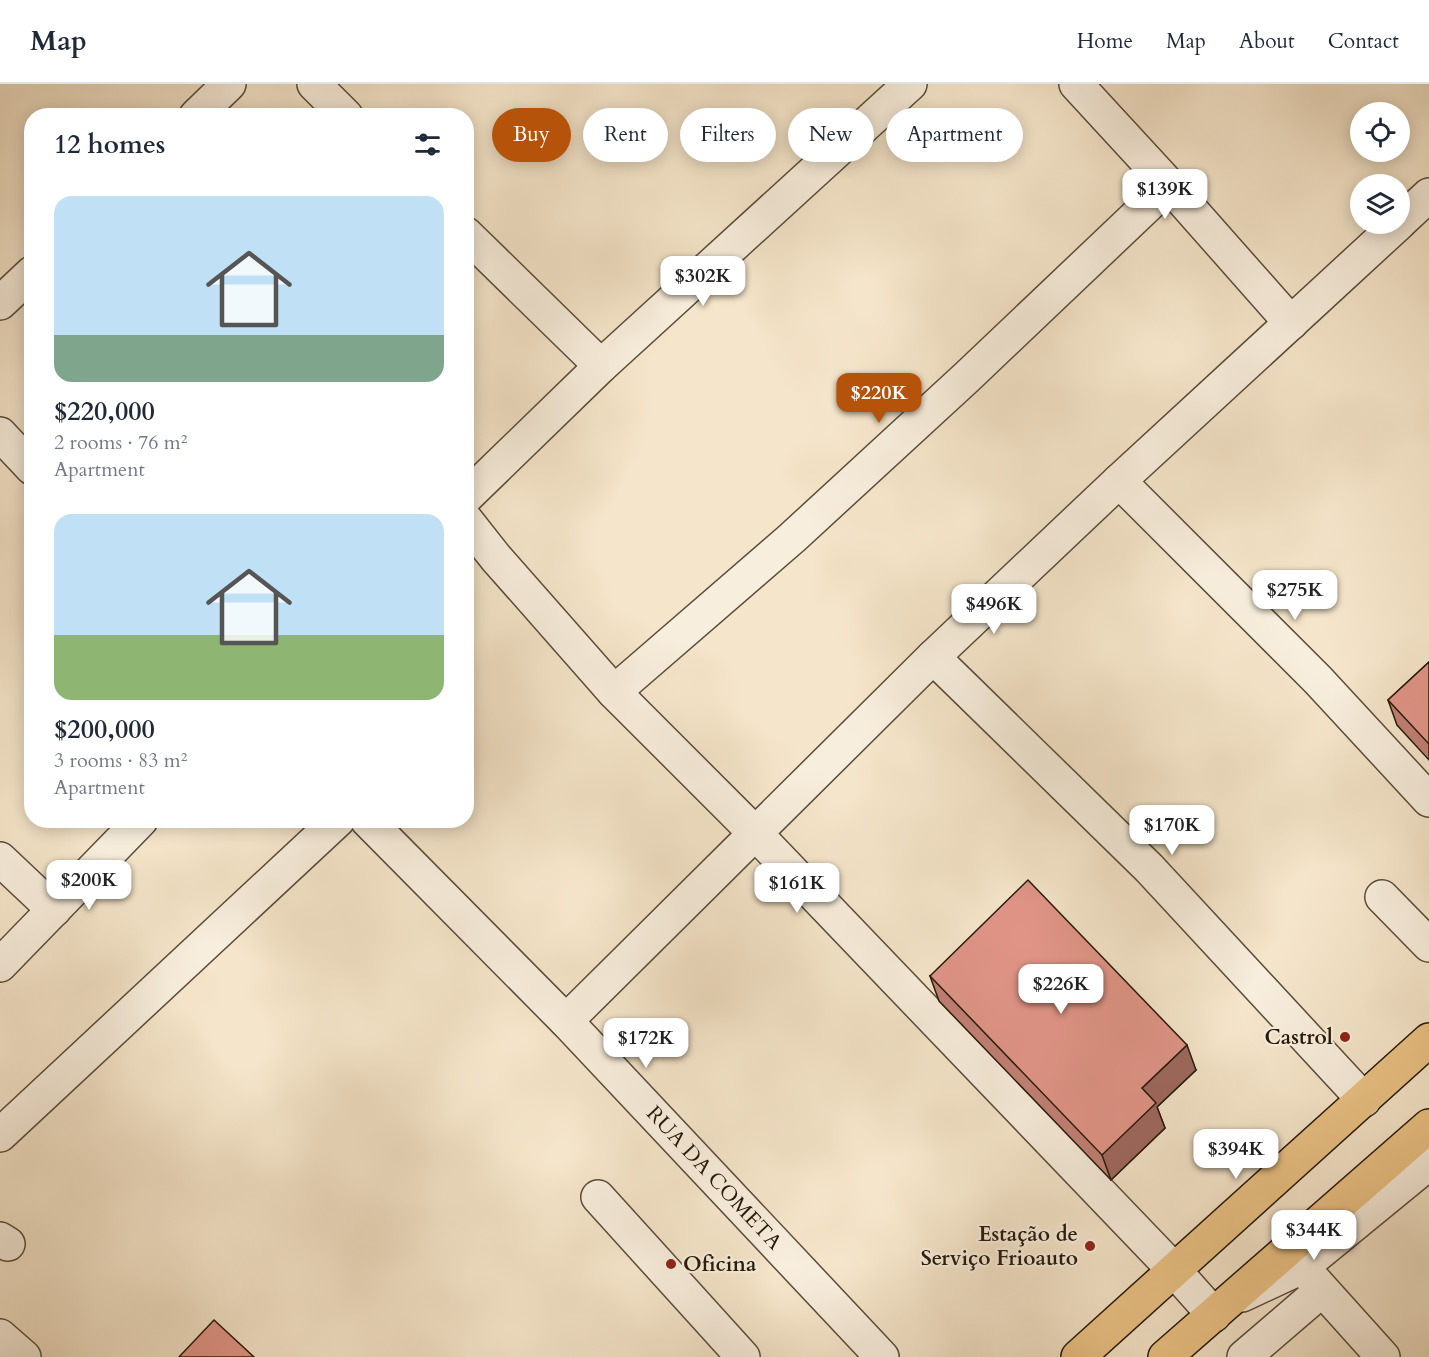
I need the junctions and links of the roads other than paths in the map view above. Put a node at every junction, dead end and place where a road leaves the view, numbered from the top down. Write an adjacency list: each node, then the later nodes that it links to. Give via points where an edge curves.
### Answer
1 (229, 84): 5 (street)
2 (314, 84): 6 (street)
3 (910, 84): 15 (street)
4 (1076, 84): 7 (street)
5 (204, 108)
6 (338, 108)
7 (1169, 185): 14 (street); 22 (street, via 792,538)
8 (1429, 195): 9 (street)
9 (1410, 213)
10 (1387, 234): 14 (street)
11 (474, 242): 15 (street)
12 (24, 280): 13 (street)
13 (0, 303)
14 (1291, 323): 18 (street)
15 (601, 366): 19 (street)
16 (0, 434): 17 (street)
17 (24, 460)
18 (1119, 481): 21 (street); 23 (street, via 1318,680)
19 (474, 489)
20 (474, 530): 22 (street)
21 (933, 657): 27 (street); 35 (street, via 1149,868)
22 (614, 692): 27 (street)
23 (1429, 800)
24 (133, 828): 30 (street)
25 (329, 828): 37 (street)
26 (376, 828): 33 (street, RUA DA COMETA)
27 (756, 834): 33 (street); 40 (street)
28 (0, 859): 30 (street)
29 (1382, 897): 31 (street)
30 (54, 910): 32 (street)
31 (1429, 945)
32 (0, 965)
33 (566, 1021): 46 (street, RUA DA COMETA)
34 (1429, 1040): 35 (main road)
35 (1364, 1100): 40 (main road)
36 (1429, 1126): 42 (main road)
37 (0, 1135)
38 (1429, 1163): 41 (street)
39 (598, 1197): 45 (street)
40 (1174, 1270): 42 (street); 47 (main road)
41 (1312, 1279): 42 (street); 49 (street); 50 (street)
42 (1224, 1307): 48 (main road)
43 (0, 1336): 44 (street)
44 (24, 1357)
45 (743, 1357)
46 (882, 1357)
47 (1078, 1357)
48 (1165, 1357)
49 (1244, 1357)
50 (1383, 1357)

